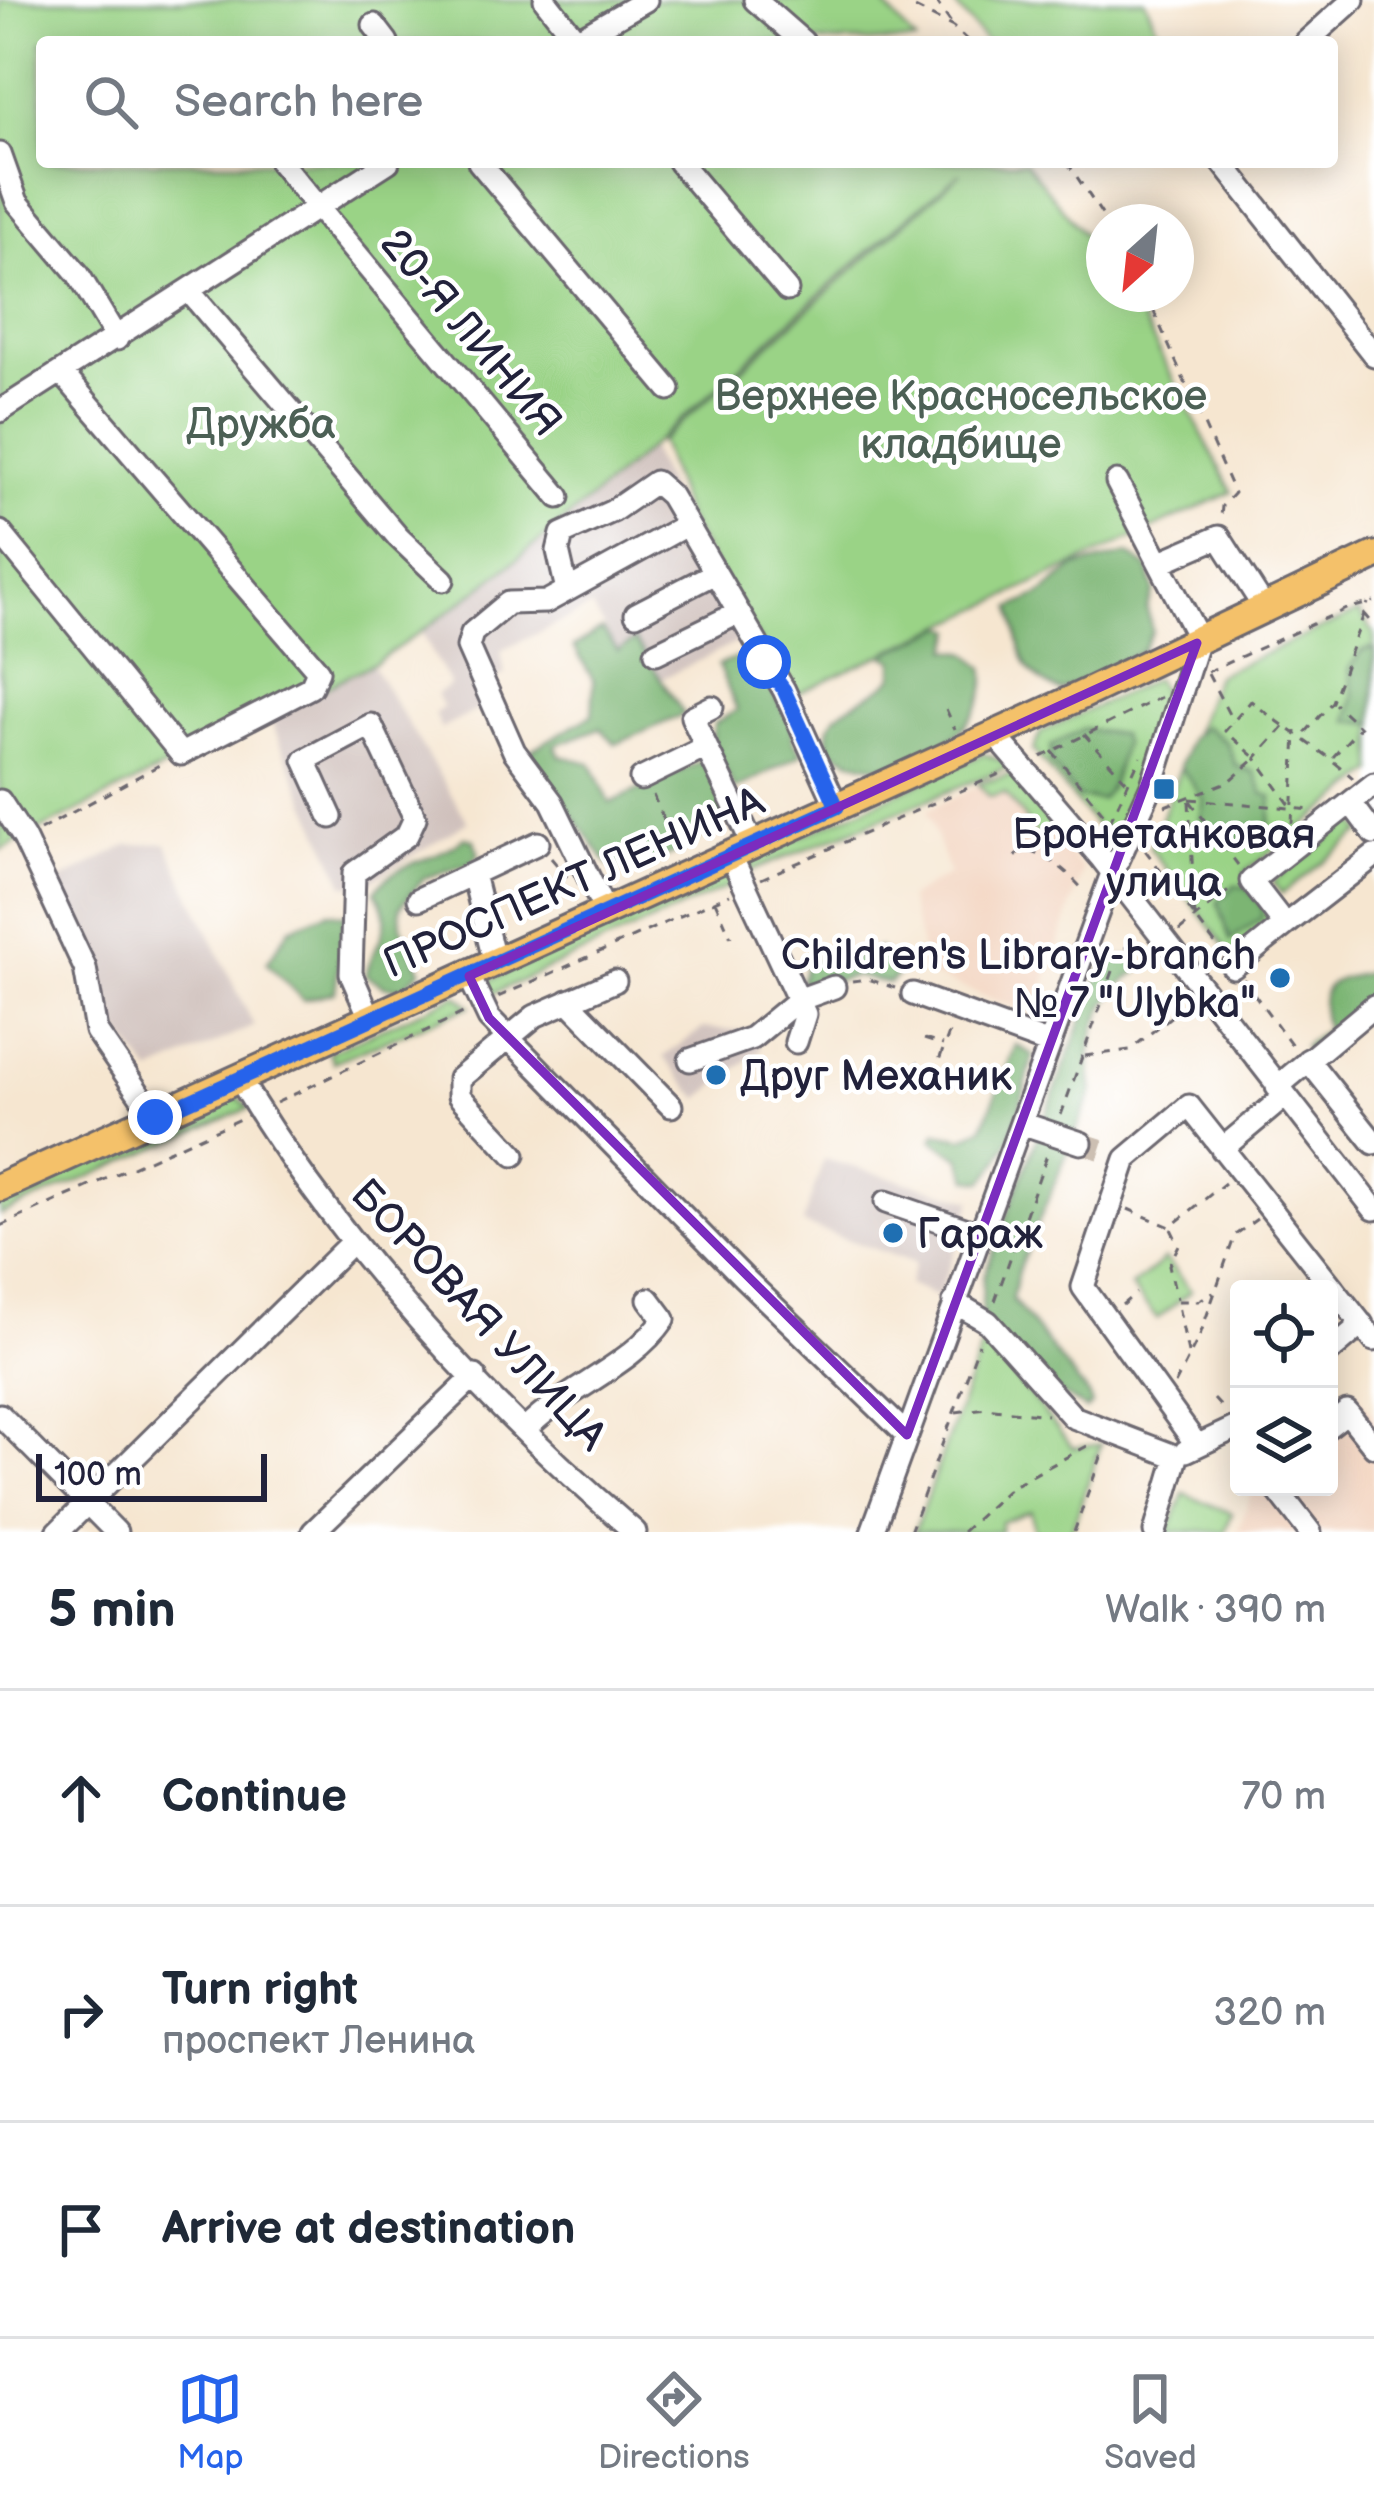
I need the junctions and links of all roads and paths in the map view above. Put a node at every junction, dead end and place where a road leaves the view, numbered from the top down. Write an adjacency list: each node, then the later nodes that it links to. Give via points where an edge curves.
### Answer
1 (545, 0): 8 (street)
2 (646, 0): 9 (street)
3 (755, 0): 10 (street)
4 (899, 0): 7 (path)
5 (935, 0): 7 (path)
6 (1353, 0): 12 (street)
7 (953, 27): 11 (path)
8 (572, 36)
9 (585, 36)
10 (796, 36)
11 (963, 36)
12 (1313, 36)
13 (0, 154): 25 (street, via 17,202 78,274)
14 (285, 168): 21 (street, 20-Я ЛИНИЯ)
15 (379, 168): 21 (street)
16 (484, 168): 28 (street)
17 (684, 168): 22 (street)
18 (1071, 168): 20 (path)
19 (1227, 168): 26 (street)
20 (1095, 204)
21 (319, 210): 23 (street); 31 (street, 20-Я ЛИНИЯ)
22 (787, 290)
23 (189, 292): 25 (street); 38 (street)
24 (1154, 312): 34 (path, via 1234,494 1222,506)
25 (117, 339): 27 (street)
26 (1374, 355)
27 (62, 373): 29 (street); 64 (street, via 318,671 311,686)
28 (669, 389)
29 (0, 411)
30 (1117, 482): 36 (street)
31 (559, 497)
32 (686, 525): 37 (street); 39 (street); 39 (street, via 655,482 562,534)
33 (0, 532): 64 (street)
34 (1219, 537): 36 (street); 41 (street)
35 (1374, 558): 41 (main road, ПРОСПЕКТ ЛЕНИНА)
36 (1161, 562): 46 (street)
37 (713, 574): 43 (street); 44 (street)
38 (443, 580)
39 (567, 590): 95 (street, via 546,602 508,603 472,633 469,658)
40 (1373, 601): 42 (path); 48 (path)
41 (1265, 609): 46 (main road, ПРОСПЕКТ ЛЕНИНА)
42 (1362, 611): 45 (path); 50 (path)
43 (636, 614)
44 (736, 614): 47 (street); 74 (street, via 784,690)
45 (1374, 626)
46 (1198, 642): 60 (main road, ПРОСПЕКТ ЛЕНИНА); 89 (street, via 1152,785)
47 (656, 653)
48 (1207, 672): 49 (path); 53 (path)
49 (1200, 691)
50 (1332, 702): 55 (path); 59 (path)
51 (712, 707): 61 (street, via 692,716)
52 (1160, 711): 58 (path, via 1168,693)
53 (1233, 722): 54 (path, via 1251,701); 65 (path, via 1225,731)
54 (1284, 727): 57 (path); 65 (path)
55 (1360, 727): 56 (path); 66 (path)
56 (1374, 727)
57 (1296, 730): 59 (path); 75 (path)
58 (1083, 733): 63 (path); 69 (path)
59 (1304, 734): 66 (path)
60 (995, 735): 67 (street); 74 (main road, ПРОСПЕКТ ЛЕНИНА)
61 (706, 748): 68 (street); 83 (street)
62 (1144, 748): 69 (path)
63 (1052, 751): 67 (path); 69 (path, via 1110,821)
64 (181, 754): 80 (path)
65 (1256, 758): 72 (path, via 1230,781); 75 (path)
66 (1332, 759): 71 (path)
67 (1024, 767): 78 (street); 91 (path, via 979,779)
68 (643, 778): 77 (path)
69 (1129, 784)
70 (1165, 789): 72 (path, via 1158,808)
71 (1357, 798): 75 (path); 79 (street); 85 (street)
72 (1189, 799): 75 (path); 96 (path); 96 (path, via 1247,876)
73 (0, 801): 80 (street)
74 (837, 807): 83 (main road, ПРОСПЕКТ ЛЕНИНА)
75 (1293, 810): 85 (path)
76 (331, 817): 115 (street, via 305,760 370,725 415,818 407,835 354,873 351,974)
77 (668, 829)
78 (1080, 833): 84 (path); 89 (street)
79 (1374, 834)
80 (24, 838): 129 (street, via 85,968 96,1031)
81 (538, 844): 88 (street); 90 (path)
82 (1144, 848): 96 (path)
83 (742, 850): 91 (street); 95 (main road, ПРОСПЕКТ ЛЕНИНА)
84 (1042, 854): 87 (path, via 1020,849); 92 (path)
85 (1284, 855): 97 (street, via 1251,881)
86 (1374, 856): 97 (street)
87 (1016, 857)
88 (473, 874): 93 (street); 103 (street)
89 (1112, 876): 98 (street); 126 (street)
90 (567, 877)
91 (745, 887): 94 (path); 110 (street)
92 (1088, 895)
93 (418, 899)
94 (715, 902): 100 (path); 112 (path)
95 (606, 913): 103 (main road, ПРОСПЕКТ ЛЕНИНА)
96 (1195, 918): 99 (path); 104 (path)
97 (1285, 925): 104 (street)
98 (1090, 935): 101 (path); 119 (street)
99 (1172, 936)
100 (731, 937)
101 (1121, 949): 102 (path, via 1135,941); 121 (path)
102 (1153, 952)
103 (495, 964): 105 (main road, ПРОСПЕКТ ЛЕНИНА)
104 (1233, 967): 124 (path)
105 (469, 976): 112 (street); 115 (main road, ПРОСПЕКТ ЛЕНИНА)
106 (615, 981): 111 (street)
107 (835, 987): 108 (path, via 868,979); 110 (street)
108 (914, 994): 114 (street)
109 (1191, 999): 121 (path, via 1130,1049)
110 (798, 1000): 118 (street, via 805,1014); 122 (street, via 752,1038)
111 (568, 1001): 116 (street); 127 (street)
112 (482, 1004): 116 (street); 128 (path)
113 (1374, 1006): 124 (street)
114 (957, 1010): 119 (street); 120 (path)
115 (370, 1020): 125 (main road, ПРОСПЕКТ ЛЕНИНА)
116 (508, 1038): 135 (street, via 459,1079 459,1096); 163 (street)
117 (924, 1039): 120 (path)
118 (796, 1042)
119 (1050, 1044): 130 (street)
120 (944, 1046): 123 (path, via 931,1082 920,1078)
121 (1082, 1056): 131 (path)
122 (691, 1060)
123 (916, 1061)
124 (1307, 1061): 126 (street); 133 (street)
125 (239, 1078): 128 (street, БОРОВАЯ УЛИЦА); 129 (main road, ПРОСПЕКТ ЛЕНИНА)
126 (1280, 1092): 134 (street); 140 (street)
127 (670, 1106)
128 (258, 1112): 142 (path); 145 (street, БОРОВАЯ УЛИЦА)
129 (155, 1117): 137 (main road, ПРОСПЕКТ ЛЕНИНА)
130 (1021, 1123): 131 (street); 144 (street)
131 (1055, 1133): 132 (street); 152 (path)
132 (1082, 1143)
133 (1374, 1143)
134 (1222, 1149): 136 (street); 139 (street, via 1190,1106 1118,1155)
135 (514, 1155)
136 (1240, 1171): 141 (street); 143 (path)
137 (0, 1187)
138 (886, 1202): 144 (street)
139 (1111, 1202): 143 (path); 151 (street, via 1083,1287)
140 (1374, 1209)
141 (1271, 1210): 146 (path, via 1235,1235); 153 (street)
142 (0, 1226)
143 (1170, 1227): 149 (path, via 1179,1245 1169,1264)
144 (979, 1234): 150 (street)
145 (352, 1243): 156 (street, БОРОВАЯ УЛИЦА); 169 (street)
146 (1214, 1292): 149 (path); 155 (path)
147 (1136, 1294): 151 (path)
148 (649, 1299): 162 (street, via 664,1319 649,1341 556,1399)
149 (1178, 1300): 155 (path)
150 (954, 1303): 152 (street); 163 (street)
151 (1106, 1317): 157 (street)
152 (988, 1322): 158 (path); 160 (street)
153 (1368, 1332): 154 (street)
154 (1338, 1347)
155 (1188, 1355): 157 (path)
156 (475, 1376): 162 (street, БОРОВАЯ УЛИЦА); 173 (street)
157 (1168, 1400): 165 (street)
158 (955, 1412): 160 (path); 175 (path)
159 (0, 1415): 169 (street)
160 (1073, 1417): 167 (street)
161 (1338, 1419): 166 (street, via 1347,1412)
162 (527, 1428): 170 (street, БОРОВАЯ УЛИЦА)
163 (907, 1435): 174 (street)
164 (1230, 1436): 165 (street)
165 (1196, 1444): 167 (street)
166 (1374, 1446)
167 (1177, 1457): 178 (street)
168 (1282, 1496): 179 (street)
169 (87, 1503): 171 (street); 172 (street)
170 (619, 1527)
171 (58, 1532)
172 (116, 1532)
173 (313, 1532)
174 (872, 1532)
175 (910, 1532)
176 (962, 1532): 177 (path, via 1011,1486 1108,1439)
177 (1074, 1532)
178 (1155, 1532)
179 (1310, 1532)

